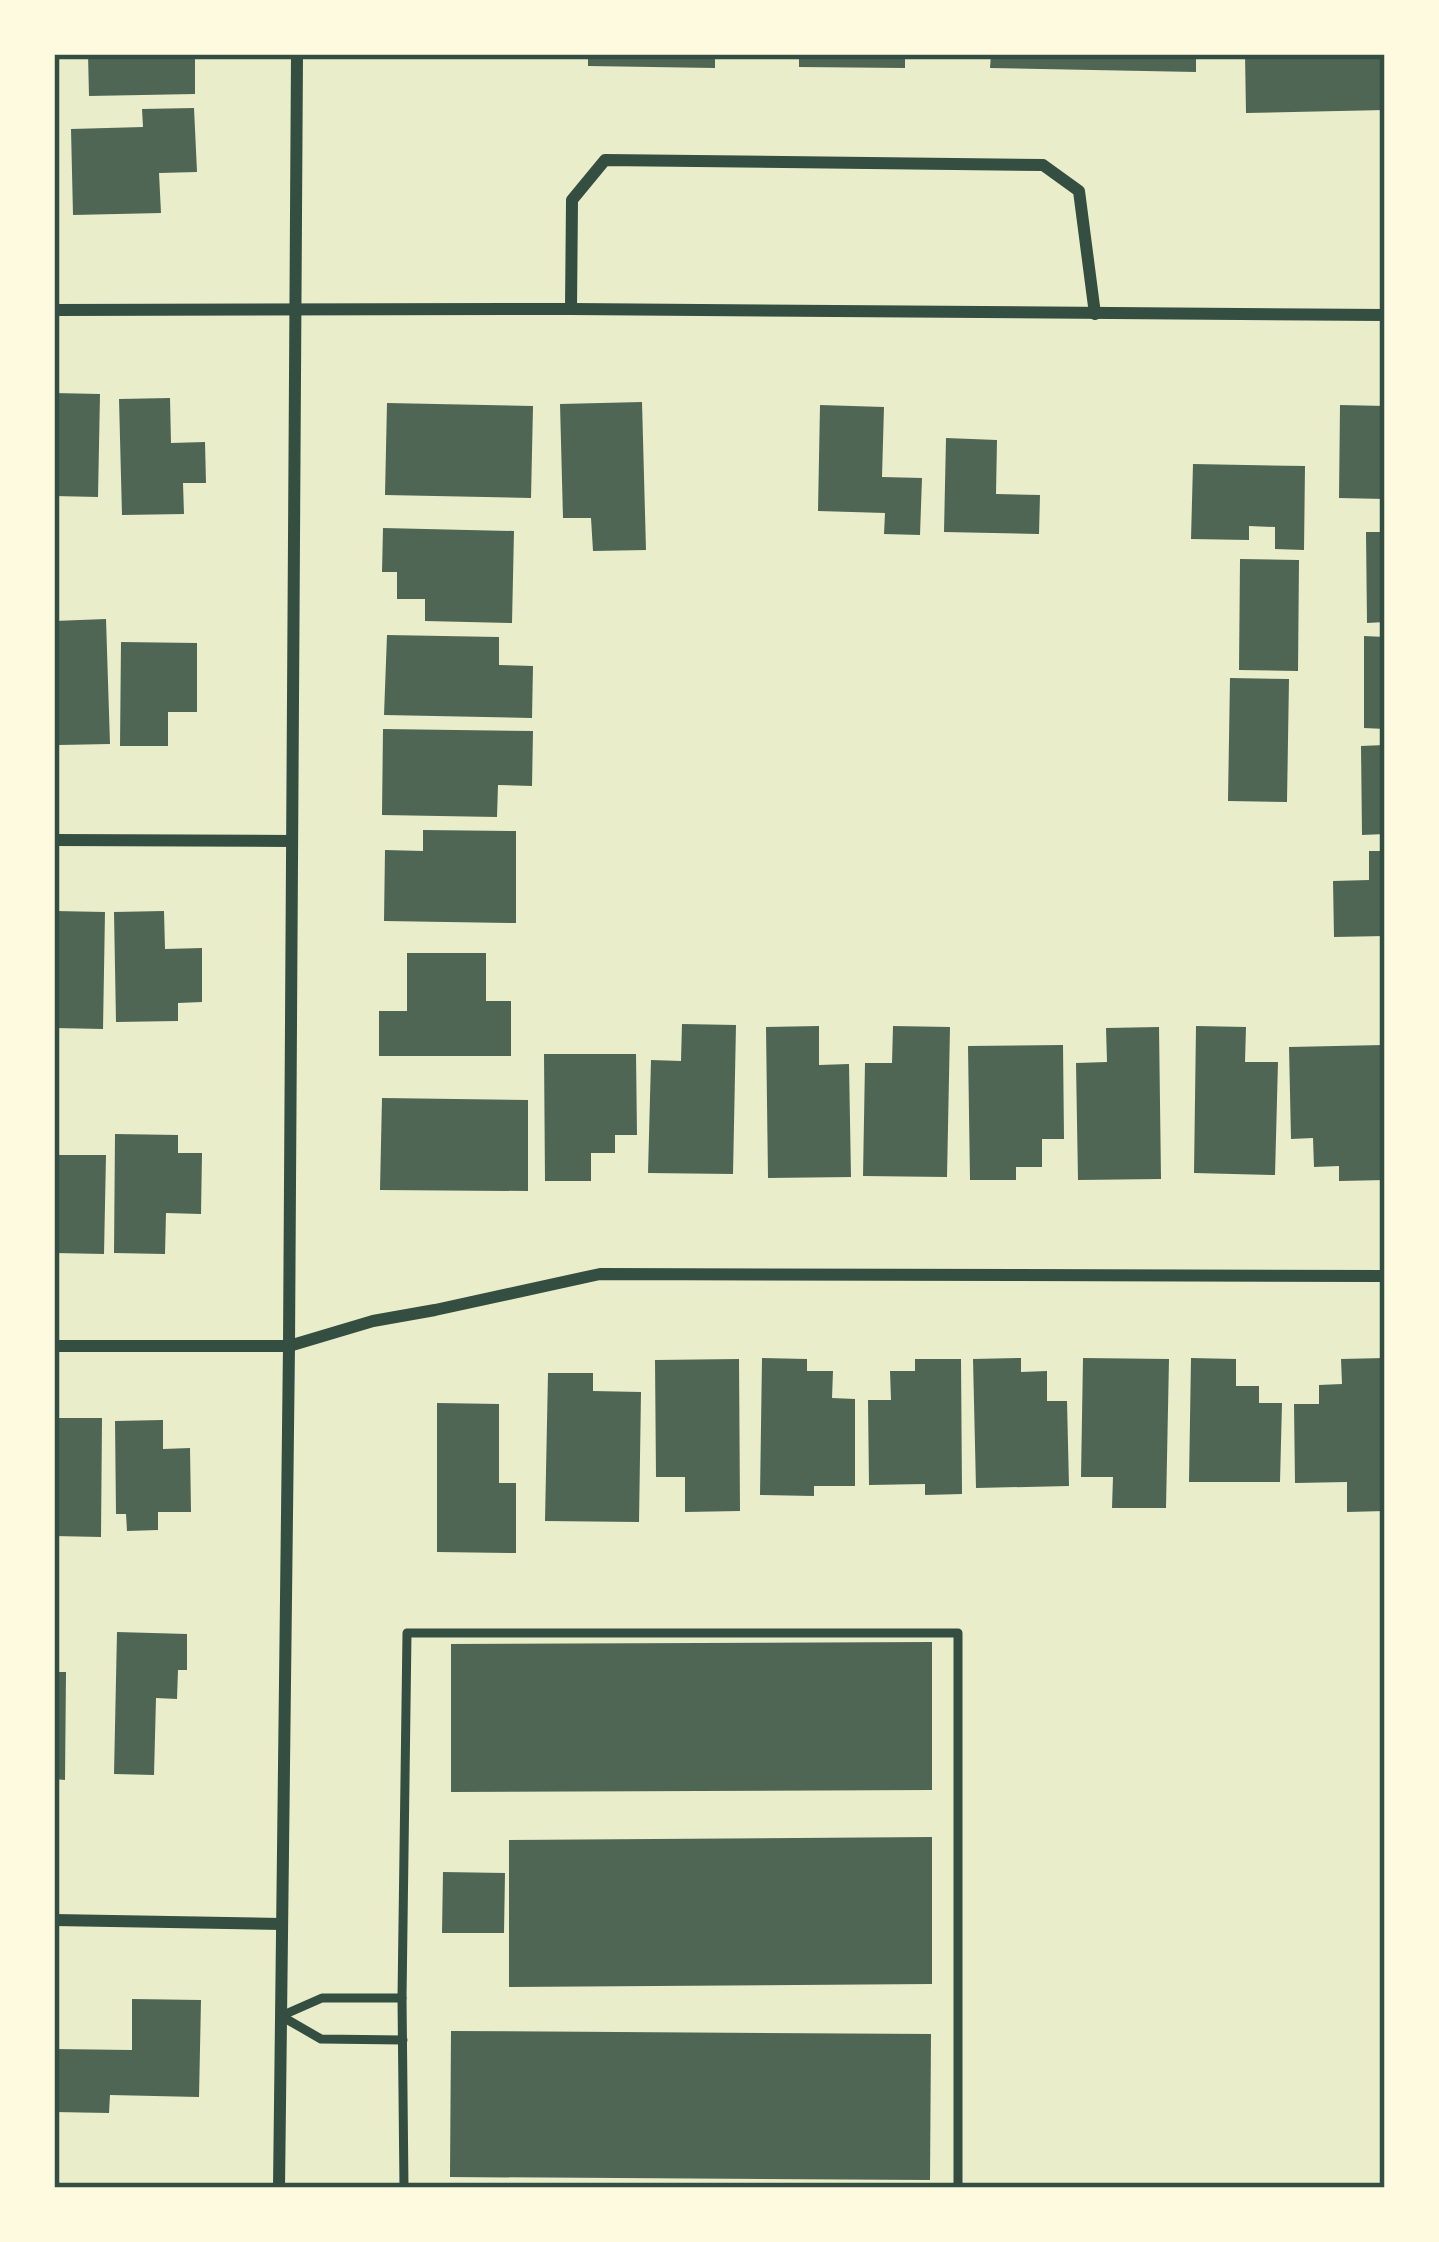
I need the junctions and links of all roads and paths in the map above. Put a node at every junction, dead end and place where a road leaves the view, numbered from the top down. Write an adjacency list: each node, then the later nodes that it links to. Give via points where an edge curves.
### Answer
1 (297, 54): 2 (street)
2 (296, 309): 3 (street); 4 (street); 8 (street)
3 (571, 309): 5 (street); 5 (street, via 572,200 605,160 1043,165 1079,191)
4 (54, 310)
5 (1095, 314): 6 (street)
6 (1385, 315)
7 (54, 840): 8 (street)
8 (292, 841): 11 (street)
9 (1385, 1276): 11 (street, via 600,1274)
10 (54, 1346): 11 (street)
11 (289, 1346): 13 (street)
12 (54, 1920): 13 (street)
13 (282, 1924): 15 (street)
14 (402, 1997): 15 (lane, via 322,1998); 16 (lane); 19 (lane, via 407,1633 958,1633)
15 (281, 2016): 16 (lane, via 321,2039); 17 (street)
16 (403, 2040): 18 (lane)
17 (279, 2188)
18 (404, 2188)
19 (958, 2188)

